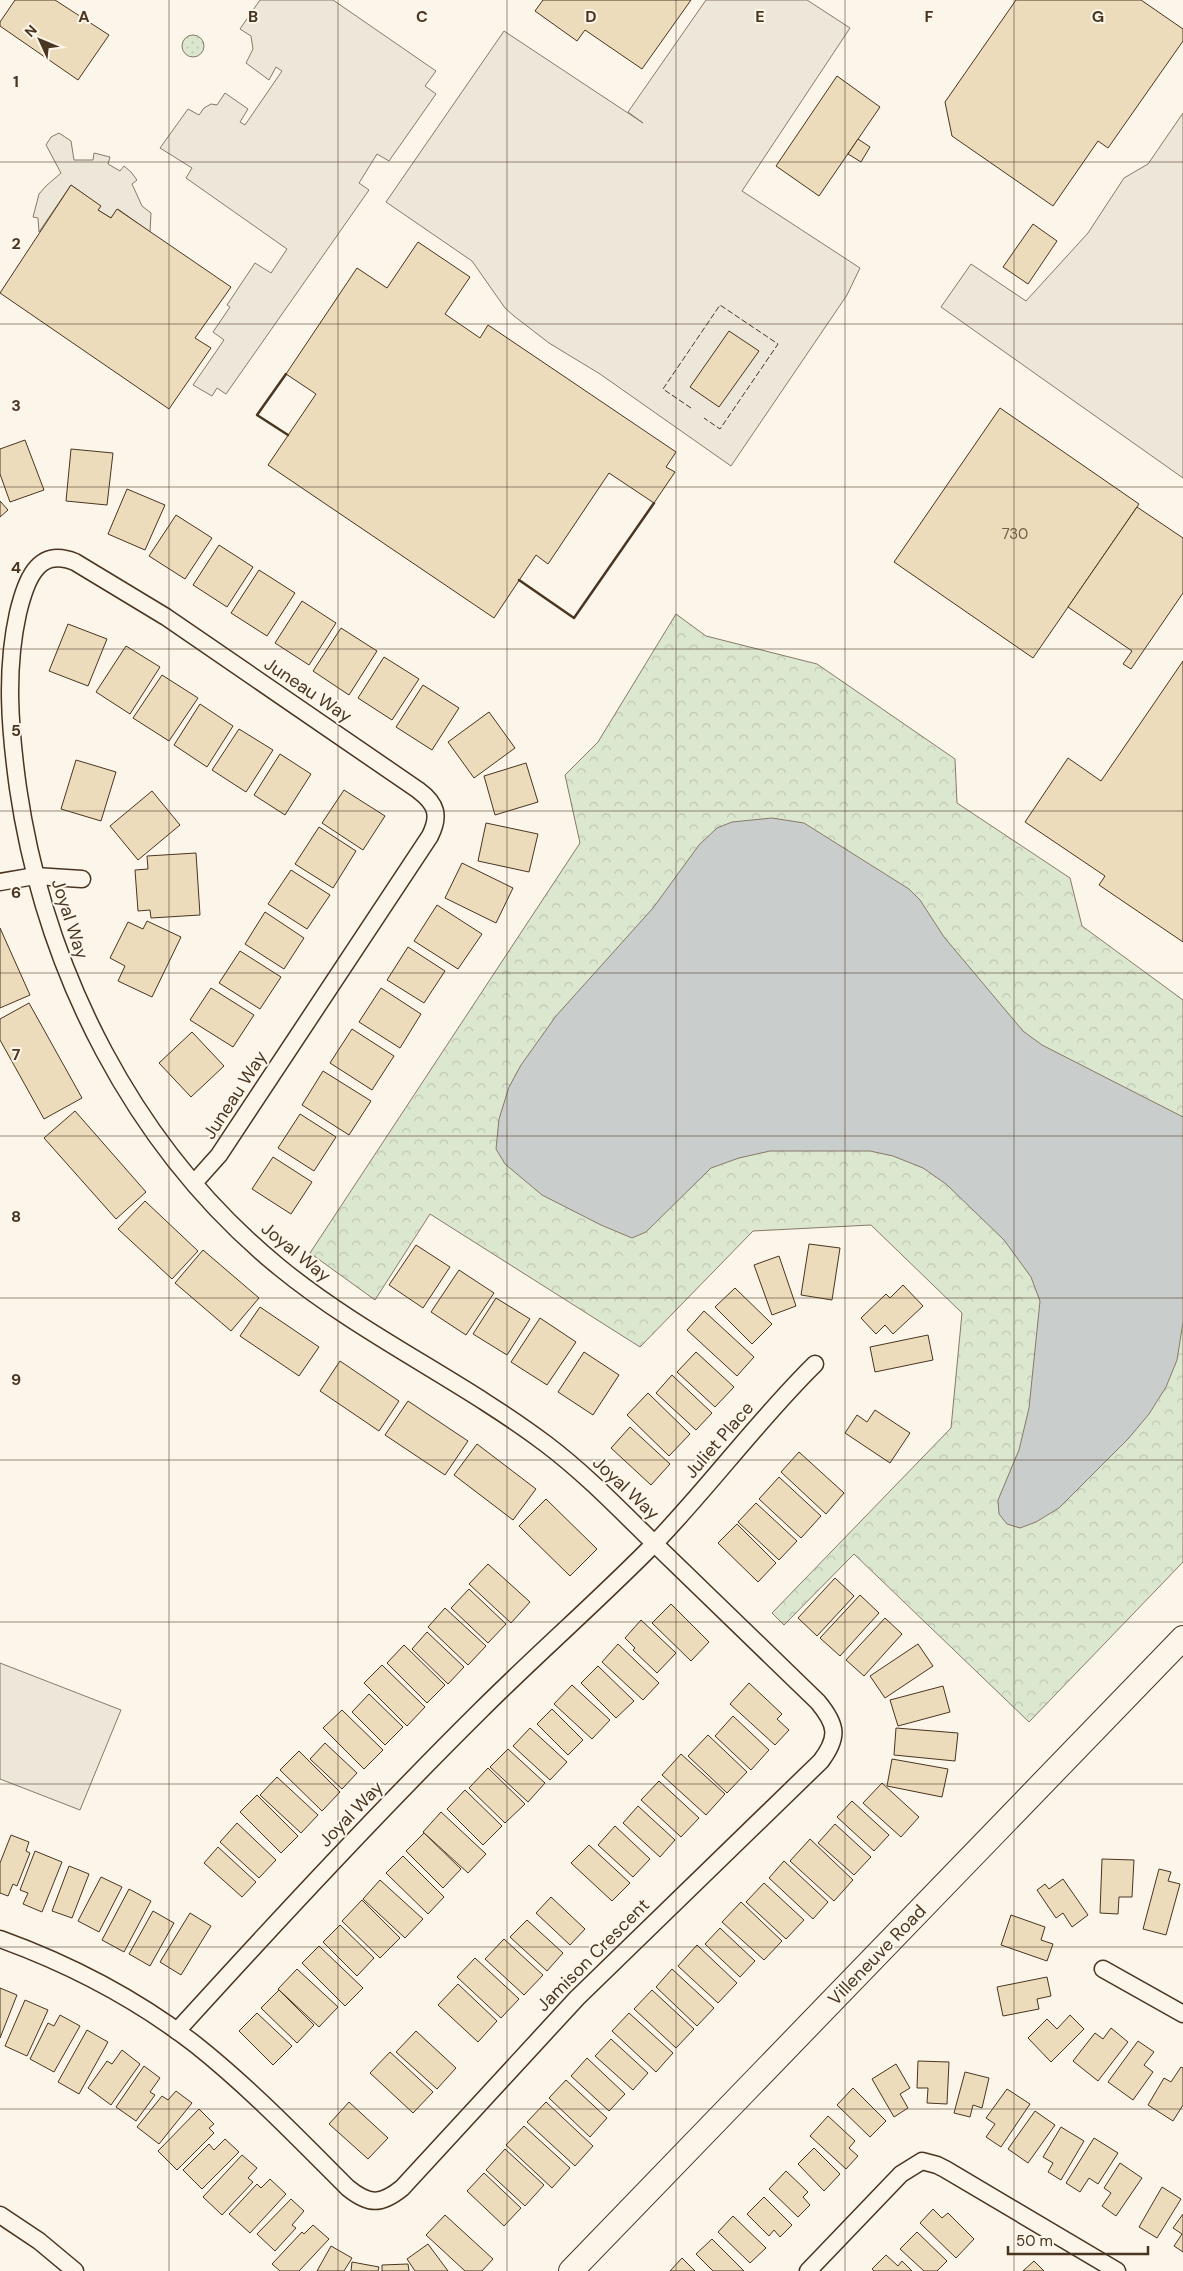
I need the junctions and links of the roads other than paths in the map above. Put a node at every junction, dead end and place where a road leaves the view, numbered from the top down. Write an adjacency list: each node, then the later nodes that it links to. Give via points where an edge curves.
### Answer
1 (35, 876): 2 (street); 3 (street, Joyal Way); 4 (street, Joyal Way, via 61,958 95,1035 130,1096); 4 (street, Juneau Way, via 16,770 9,676 15,625 27,581 37,567 55,558 75,562 166,617 418,790 436,809 436,824 430,836 219,1155)
2 (82, 879)
3 (0, 882)
4 (194, 1183): 6 (street, Joyal Way, via 237,1230 281,1269 352,1321 546,1444 595,1484)
5 (815, 1364): 6 (street, Juliet Place, via 788,1390 709,1484)
6 (654, 1543): 11 (street, Joyal Way, via 411,1780); 11 (street, Jamison Crescent, via 824,1709 833,1724 834,1734 832,1744 821,1761 601,1974 402,2188 385,2200 371,2201 354,2193 238,2081)
7 (1183, 1638): 14 (main road, Villeneuve Road)
8 (0, 1938): 11 (street, via 80,1974)
9 (1103, 1969): 10 (street)
10 (1183, 2014)
11 (177, 2031)
12 (0, 2215): 13 (street)
13 (75, 2271)
14 (571, 2271)
15 (808, 2271): 16 (street, via 901,2174 922,2161 937,2164)
16 (1118, 2271)

